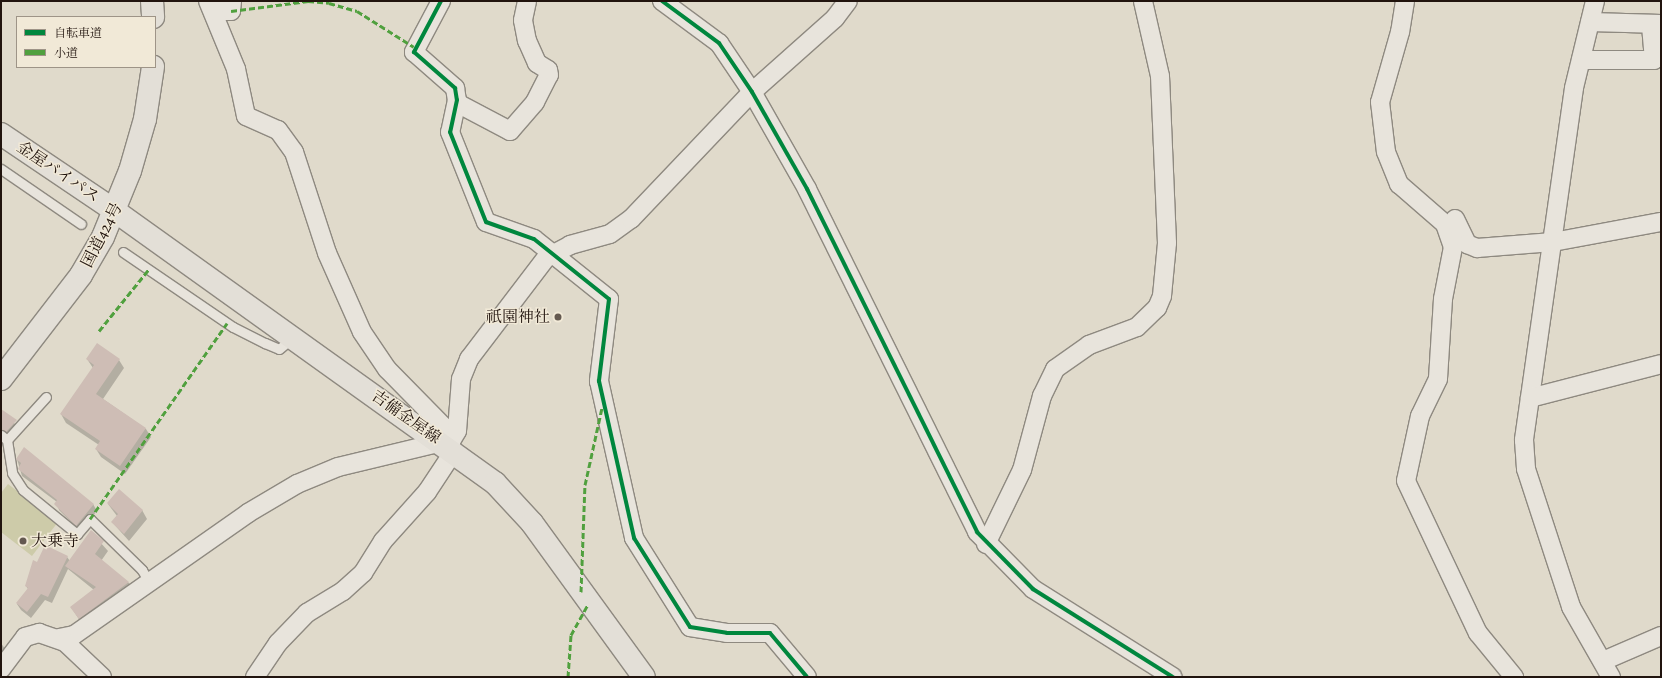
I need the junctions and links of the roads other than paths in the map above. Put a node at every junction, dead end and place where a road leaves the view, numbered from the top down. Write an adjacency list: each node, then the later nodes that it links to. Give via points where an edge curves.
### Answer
1 (152, 1): 11 (main road)
2 (232, 1): 10 (street, via 231,11)
3 (441, 1): 17 (street, via 414,52 451,83 458,95)
4 (527, 1): 17 (street, via 523,20 527,41 535,58 548,70 549,75 535,102 510,130)
5 (662, 1): 16 (street, via 719,43)
6 (848, 1): 16 (street, via 835,18)
7 (1142, 1): 34 (street, via 1160,76 1167,244 1162,296 1157,308 1137,327 1089,345 1055,369 1042,396 1022,470)
8 (1404, 1): 20 (street, via 1400,32 1380,102 1380,122 1394,177)
9 (1595, 1): 12 (street)
10 (210, 6): 33 (street, via 236,69 246,116 278,130 292,148 327,253 362,332 387,369 444,427)
11 (153, 16)
12 (1590, 22): 13 (street); 14 (street)
13 (1656, 24): 14 (street, via 1654,60)
14 (1581, 60): 24 (street)
15 (153, 68): 21 (main road, 国道424号, via 144,119)
16 (752, 92): 26 (street, via 728,121 682,163 619,229); 34 (street, via 807,189 958,496)
17 (457, 103): 26 (street, via 452,139 486,222 525,234)
18 (1, 134): 21 (main road, 金屋バイパス)
19 (1, 168): 23 (lane)
20 (1427, 208): 24 (street, via 1446,210 1470,247); 45 (street, via 1448,228 1453,247 1443,299 1438,379 1420,416 1406,480 1415,507 1478,633)
21 (115, 211): 27 (main road, 吉備金屋線); 29 (main road, 国道424号, via 81,275)
22 (1661, 222): 24 (street)
23 (81, 224)
24 (1553, 242): 31 (street)
25 (123, 252): 27 (lane, via 233,327 265,344 279,349)
26 (550, 254): 33 (street, via 469,359 461,379 456,430); 43 (street, via 605,294 611,303 599,381 637,543 690,628 727,633 770,632)
27 (292, 338): 33 (main road, 吉備金屋線)
28 (1661, 364): 31 (street)
29 (1, 379)
30 (46, 397): 32 (lane)
31 (1530, 398): 38 (street, via 1524,440 1526,469 1571,607)
32 (4, 438): 35 (lane, via 13,475 22,490 77,534 90,519 142,570)
33 (449, 445): 35 (street, via 338,467 297,484 248,513); 41 (street, via 427,492 383,541 363,573 343,591 307,613 278,643); 42 (main road, 吉備金屋線, via 520,509)
34 (986, 544): 44 (street, via 1018,576 1053,604)
35 (150, 584): 37 (street, via 74,635)
36 (1661, 636): 38 (street)
37 (59, 638): 39 (street, via 30,634); 40 (street)
38 (1603, 661): 46 (street)
39 (1, 669)
40 (102, 677)
41 (255, 677)
42 (644, 677)
43 (807, 677)
44 (1173, 677)
45 (1514, 677)
46 (1611, 677)

